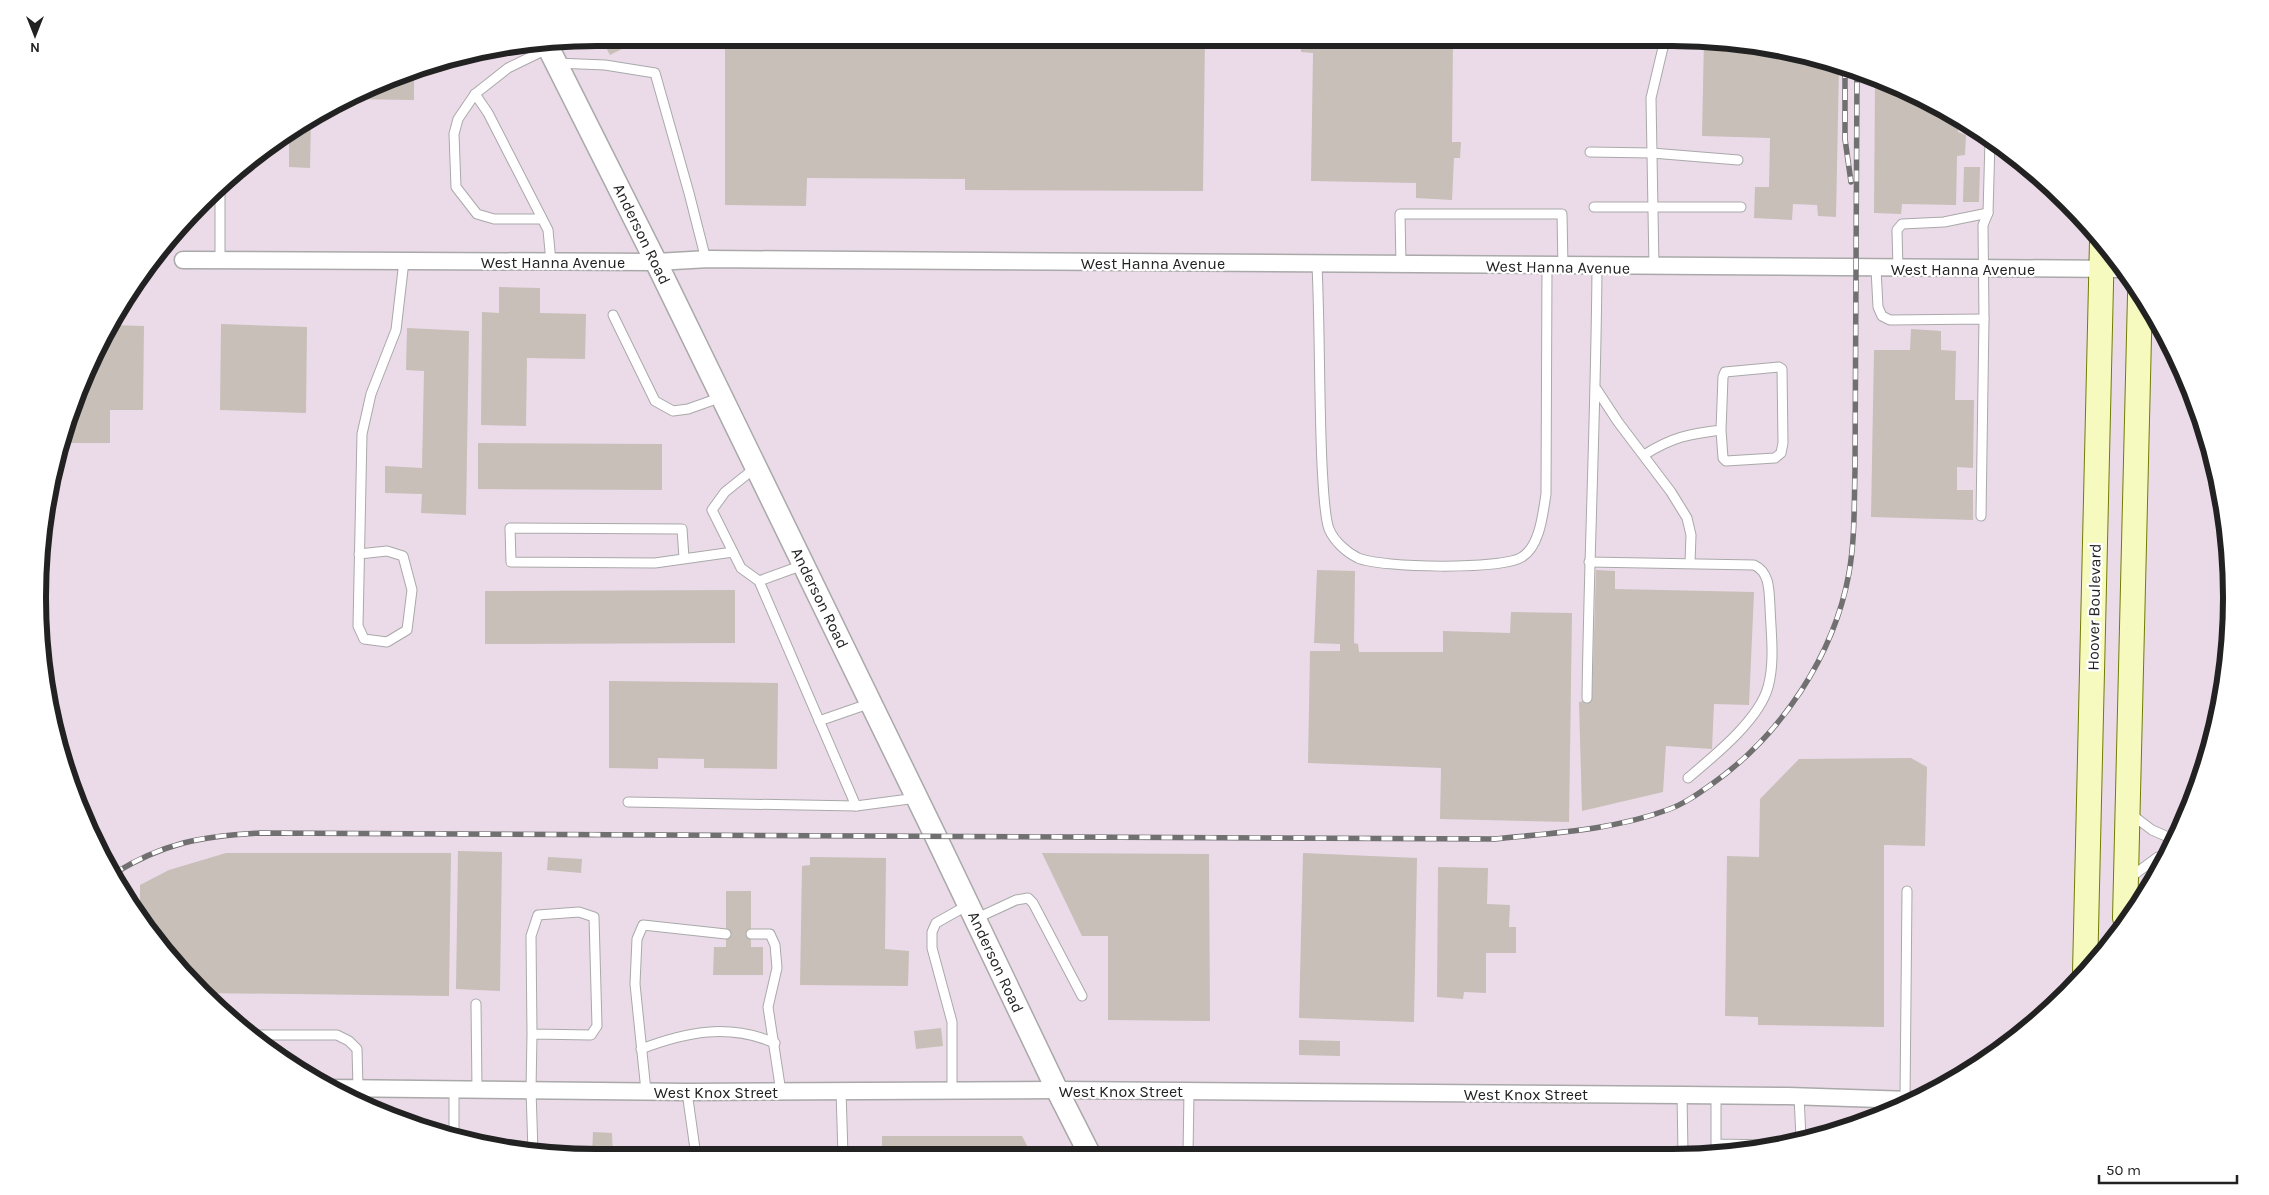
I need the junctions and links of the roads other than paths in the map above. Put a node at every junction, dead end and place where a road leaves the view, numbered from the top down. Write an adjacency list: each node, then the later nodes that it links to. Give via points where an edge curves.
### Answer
1 (1663, 46): 6 (lane, via 1651,98)
2 (551, 51): 3 (lane, via 508,68); 16 (lane, via 654,74); 19 (street, Anderson Road)
3 (475, 94): 13 (lane); 13 (lane, via 458,119 454,134 456,187 477,214 494,219)
4 (1990, 148): 12 (lane)
5 (1590, 152): 6 (lane)
6 (1652, 153): 7 (lane); 9 (lane)
7 (1738, 160)
8 (220, 196): 15 (lane)
9 (1653, 206): 10 (lane); 11 (lane); 24 (lane)
10 (1594, 207)
11 (1741, 207)
12 (1988, 213): 26 (lane, via 1944,222 1902,224 1897,230); 27 (lane, via 1983,225)
13 (542, 219): 18 (lane, via 548,230)
14 (183, 260): 15 (street, West Hanna Avenue)
15 (220, 260): 17 (street, West Hanna Avenue)
16 (706, 260): 19 (street, West Hanna Avenue); 20 (street, West Hanna Avenue)
17 (404, 261): 18 (street, West Hanna Avenue); 39 (lane, via 396,330 371,394 362,434)
18 (551, 262): 19 (street, West Hanna Avenue)
19 (656, 262): 33 (street, Anderson Road)
20 (1318, 265): 21 (street, West Hanna Avenue); 22 (lane, via 1321,450 1329,528 1339,545 1358,558 1419,566 1503,563 1523,556 1535,540 1542,522 1546,494)
21 (1401, 265): 22 (street, West Hanna Avenue); 22 (lane, via 1400,214 1562,214)
22 (1555, 267): 23 (street, West Hanna Avenue)
23 (1597, 267): 24 (street, West Hanna Avenue); 32 (lane)
24 (1654, 267): 25 (street, West Hanna Avenue)
25 (1876, 269): 26 (street, West Hanna Avenue); 31 (lane, via 1878,308 1882,316 1890,320)
26 (1898, 269): 27 (street, West Hanna Avenue)
27 (1985, 269): 28 (street, West Hanna Avenue); 31 (lane)
28 (2112, 269): 61 (main road, Hoover Boulevard)
29 (2140, 307): 52 (main road)
30 (613, 315): 33 (lane, via 654,401 673,411)
31 (1984, 319): 37 (lane)
32 (1597, 390): 35 (lane); 41 (lane)
33 (722, 397): 36 (street, Anderson Road)
34 (1721, 430): 34 (lane, via 1723,377 1726,372 1782,369 1784,443 1781,453 1774,458 1726,461); 35 (lane, via 1664,442)
35 (1644, 455): 42 (lane, via 1687,518 1691,535)
36 (756, 467): 38 (lane, via 725,492 712,510); 43 (street, Anderson Road)
37 (1981, 516)
38 (733, 552): 40 (lane); 44 (lane, via 741,568)
39 (359, 554): 39 (lane, via 358,626 364,639 387,642 407,630 412,590 403,556 387,551)
40 (684, 558): 40 (lane, via 655,563 510,562 510,528 682,529)
41 (1589, 562): 42 (lane); 45 (lane)
42 (1690, 563): 48 (lane, via 1754,564 1762,569 1767,579 1772,648 1770,677 1763,700 1734,736)
43 (803, 564): 44 (lane); 46 (street, Anderson Road)
44 (759, 581): 47 (lane)
45 (1587, 698)
46 (871, 703): 47 (lane); 49 (street, Anderson Road)
47 (819, 721): 51 (lane)
48 (1688, 778)
49 (917, 798): 51 (lane); 58 (street, Anderson Road)
50 (628, 802): 51 (lane)
51 (856, 806)
52 (2128, 811): 53 (lane, via 2152,830); 55 (main road)
53 (2168, 837)
54 (2157, 858): 55 (lane)
55 (2126, 880): 57 (main road)
56 (1907, 890): 82 (lane)
57 (2125, 911)
58 (972, 912): 62 (lane, via 1028,898); 73 (street, Anderson Road); 76 (lane, via 936,923 932,932 932,948 952,1022)
59 (726, 934): 67 (lane, via 643,925 637,938 635,984)
60 (751, 934): 66 (lane, via 770,934 775,945 777,968 768,1007)
61 (2085, 962)
62 (1082, 996)
63 (476, 1004): 71 (lane)
64 (532, 1034): 64 (lane, via 592,1035 597,1026 594,917 579,912 538,915 530,936); 72 (lane)
65 (262, 1035): 69 (lane, via 337,1035 349,1041 356,1049)
66 (775, 1043): 67 (lane, via 736,1032 703,1031); 79 (lane)
67 (641, 1048): 74 (lane)
68 (346, 1088): 69 (street, West Knox Street)
69 (358, 1088): 70 (street, West Knox Street)
70 (454, 1089): 71 (street, West Knox Street); 85 (lane)
71 (477, 1089): 72 (street, West Knox Street)
72 (531, 1090): 74 (street, West Knox Street); 87 (lane)
73 (1057, 1090): 76 (street, West Knox Street); 77 (street, West Knox Street); 91 (street, Anderson Road)
74 (646, 1091): 78 (street, West Knox Street)
75 (841, 1091): 76 (street, West Knox Street); 79 (street, West Knox Street); 90 (lane)
76 (952, 1091)
77 (1189, 1091): 80 (street, West Knox Street); 92 (lane)
78 (687, 1092): 79 (street, West Knox Street); 89 (lane)
79 (781, 1092)
80 (1682, 1095): 81 (street, West Knox Street); 93 (lane)
81 (1716, 1095): 83 (street, West Knox Street); 88 (lane, via 1716,1144)
82 (1908, 1095)
83 (1798, 1096): 84 (street, West Knox Street); 86 (lane)
84 (1898, 1100)
85 (454, 1130)
86 (1801, 1133)
87 (533, 1145)
88 (1723, 1146)
89 (695, 1149)
90 (843, 1149)
91 (1087, 1149)
92 (1188, 1149)
93 (1683, 1149)

